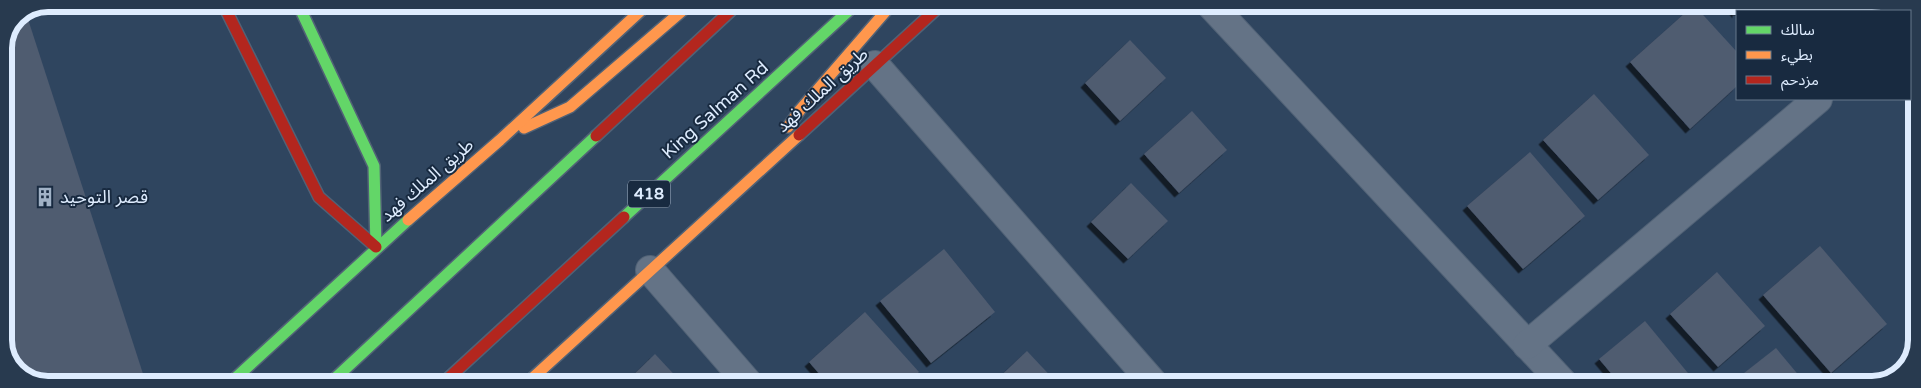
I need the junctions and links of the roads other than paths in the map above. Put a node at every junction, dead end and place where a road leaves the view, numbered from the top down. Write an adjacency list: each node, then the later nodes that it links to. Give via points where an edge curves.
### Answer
1 (227, 12): 14 (main road, via 319,197)
2 (302, 12): 14 (main road, via 374,166)
3 (639, 12): 12 (main road, طريق الملك فهد)
4 (681, 12): 12 (main road, via 570,107)
5 (729, 12): 18 (main road)
6 (847, 12): 19 (main road, King Salman Rd / 418)
7 (885, 12): 13 (main road, via 800,110)
8 (933, 12): 10 (main road, طريق الملك فهد)
9 (1217, 12): 16 (street)
10 (875, 65): 13 (main road, طريق الملك فهد); 22 (street)
11 (1817, 100): 16 (street)
12 (500, 140): 14 (main road, طريق الملك فهد)
13 (752, 177): 15 (main road, طريق الملك فهد)
14 (376, 247): 17 (main road, طريق الملك فهد)
15 (650, 270): 20 (main road, طريق الملك فهد); 21 (street)
16 (1527, 345): 23 (street)
17 (238, 376)
18 (338, 376)
19 (451, 376)
20 (535, 376)
21 (742, 376)
22 (1147, 376)
23 (1556, 376)

